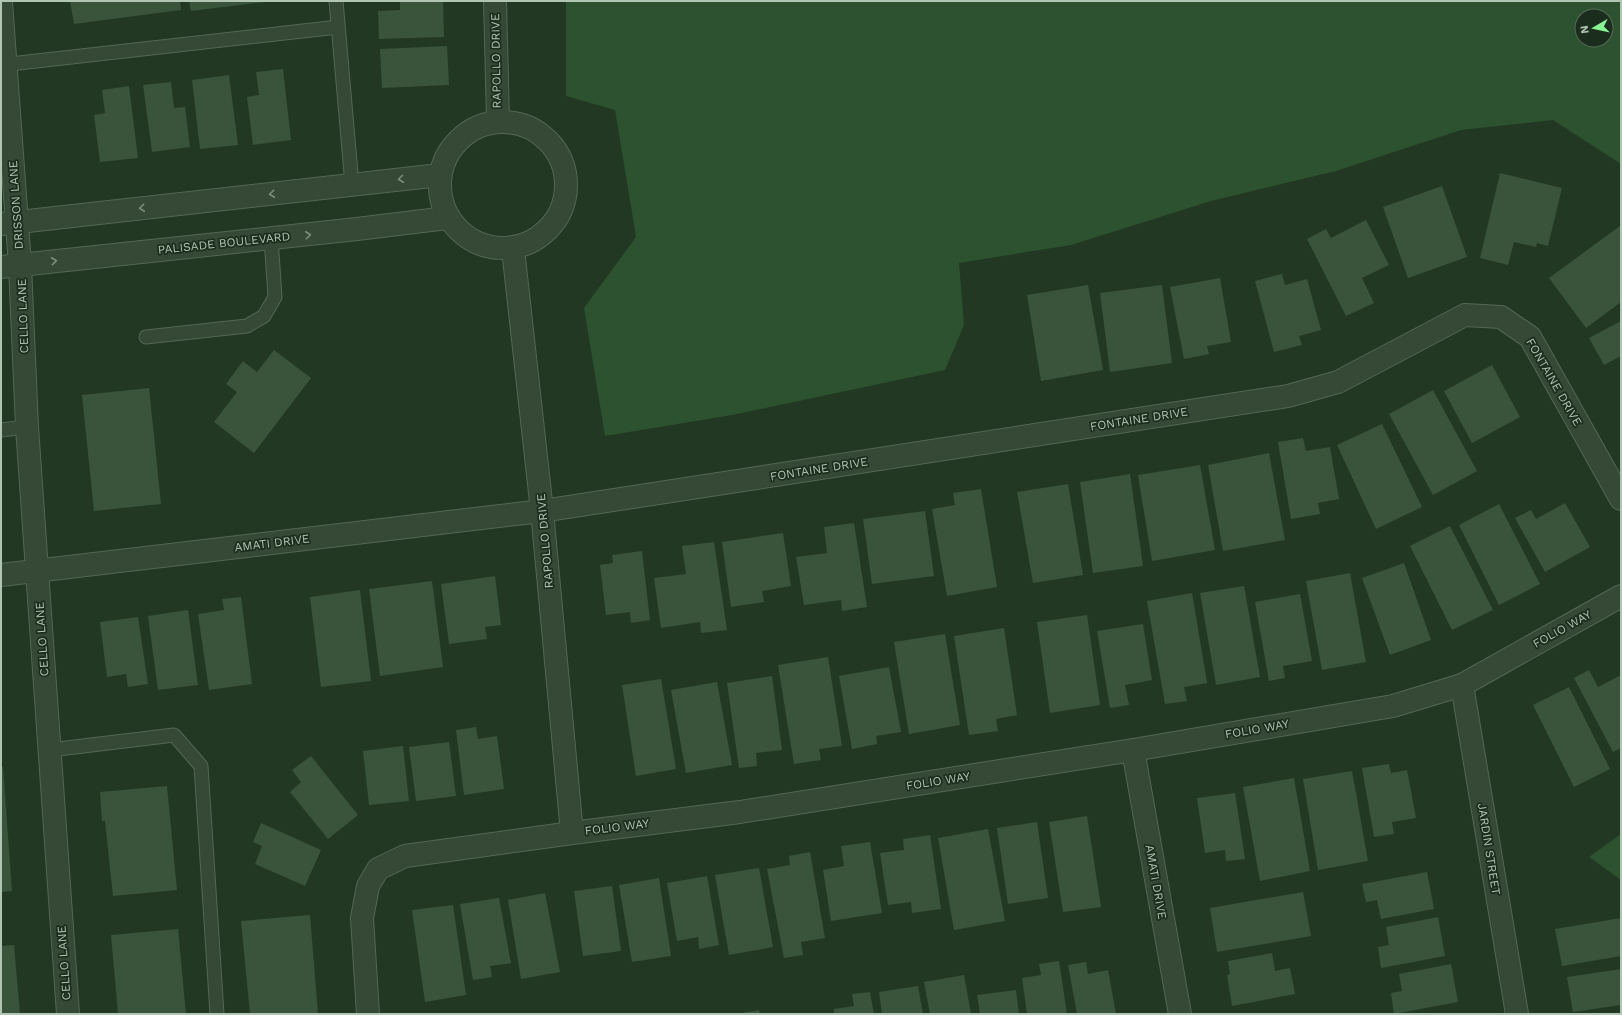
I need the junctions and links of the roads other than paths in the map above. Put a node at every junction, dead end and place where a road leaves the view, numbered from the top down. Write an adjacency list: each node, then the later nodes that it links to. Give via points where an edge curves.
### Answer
1 (336, 1): 4 (lane)
2 (495, 1): 6 (street, RAPOLLO DRIVE)
3 (1, 2): 5 (street, DRISSON LANE)
4 (338, 27): 5 (lane); 8 (lane)
5 (3, 65): 10 (street, DRISSON LANE)
6 (498, 121): 7 (street, via 470,129 450,148); 12 (street, via 525,125 548,140 563,164 567,192 558,218 544,234 539,239)
7 (440, 175): 8 (street, one-way to 8); 9 (street, via 440,197)
8 (352, 185): 10 (street, one-way to 10)
9 (447, 218): 11 (street, PALISADE BOULEVARD, one-way to 9); 12 (street, via 464,237 488,248)
10 (9, 223): 13 (street, DRISSON LANE)
11 (271, 238): 13 (street, PALISADE BOULEVARD, one-way to 11); 14 (lane, via 274,297 264,316 247,326)
12 (513, 249): 18 (street, RAPOLLO DRIVE)
13 (11, 266): 15 (street, CELLO LANE)
14 (146, 337)
15 (27, 427): 16 (lane); 19 (street, CELLO LANE)
16 (1, 430)
17 (1621, 500): 18 (street, FONTAINE DRIVE, via 1530,337 1501,317 1465,315 1338,382 1288,396)
18 (542, 511): 19 (street, AMATI DRIVE); 25 (street, RAPOLLO DRIVE)
19 (37, 570): 20 (street, AMATI DRIVE); 23 (street, CELLO LANE)
20 (1, 575)
21 (1621, 596): 22 (street, FOLIO WAY)
22 (1462, 685): 24 (street, FOLIO WAY, via 1393,706); 30 (street, JARDIN STREET)
23 (50, 750): 26 (street, CELLO LANE); 27 (lane, via 174,735 201,766)
24 (1133, 750): 25 (street, FOLIO WAY, via 740,812); 29 (street, AMATI DRIVE)
25 (572, 833): 28 (street, FOLIO WAY, via 405,856 378,869 368,886 362,918)
26 (68, 1014)
27 (217, 1014)
28 (368, 1014)
29 (1180, 1014)
30 (1516, 1014)

